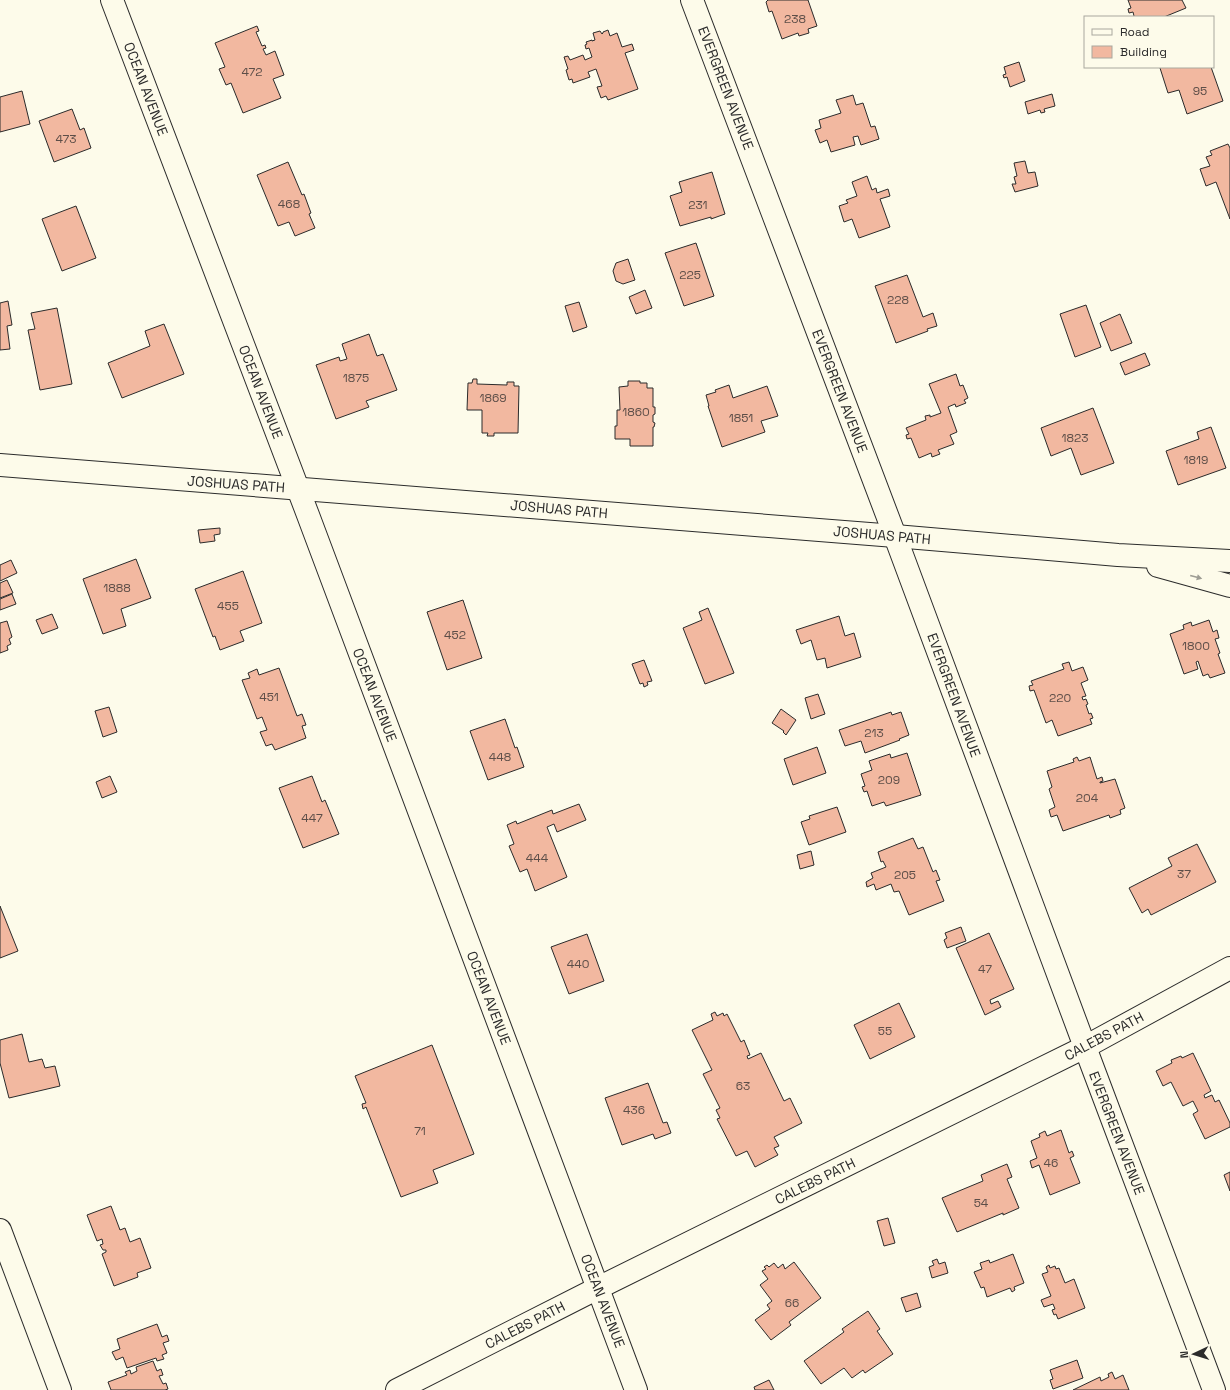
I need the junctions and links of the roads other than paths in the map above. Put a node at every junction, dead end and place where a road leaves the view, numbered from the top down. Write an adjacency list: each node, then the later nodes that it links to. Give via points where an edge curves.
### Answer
1 (112, 0): 4 (street, OCEAN AVENUE)
2 (692, 0): 5 (street, EVERGREEN AVENUE)
3 (0, 465): 4 (street, JOSHUAS PATH)
4 (297, 488): 5 (street, JOSHUAS PATH); 12 (street, OCEAN AVENUE)
5 (895, 536): 6 (street, JOSHUAS PATH); 10 (street, EVERGREEN AVENUE)
6 (1118, 555): 7 (street, JOSHUAS PATH); 8 (street, JOSHUAS PATH, one-way to 8)
7 (1230, 561)
8 (1230, 586)
9 (1230, 968): 10 (street, CALEBS PATH)
10 (1084, 1047): 12 (street, CALEBS PATH); 16 (street, EVERGREEN AVENUE)
11 (0, 1230): 13 (street)
12 (598, 1288): 14 (street, CALEBS PATH); 15 (street, OCEAN AVENUE)
13 (60, 1390)
14 (397, 1390)
15 (636, 1390)
16 (1214, 1390)

